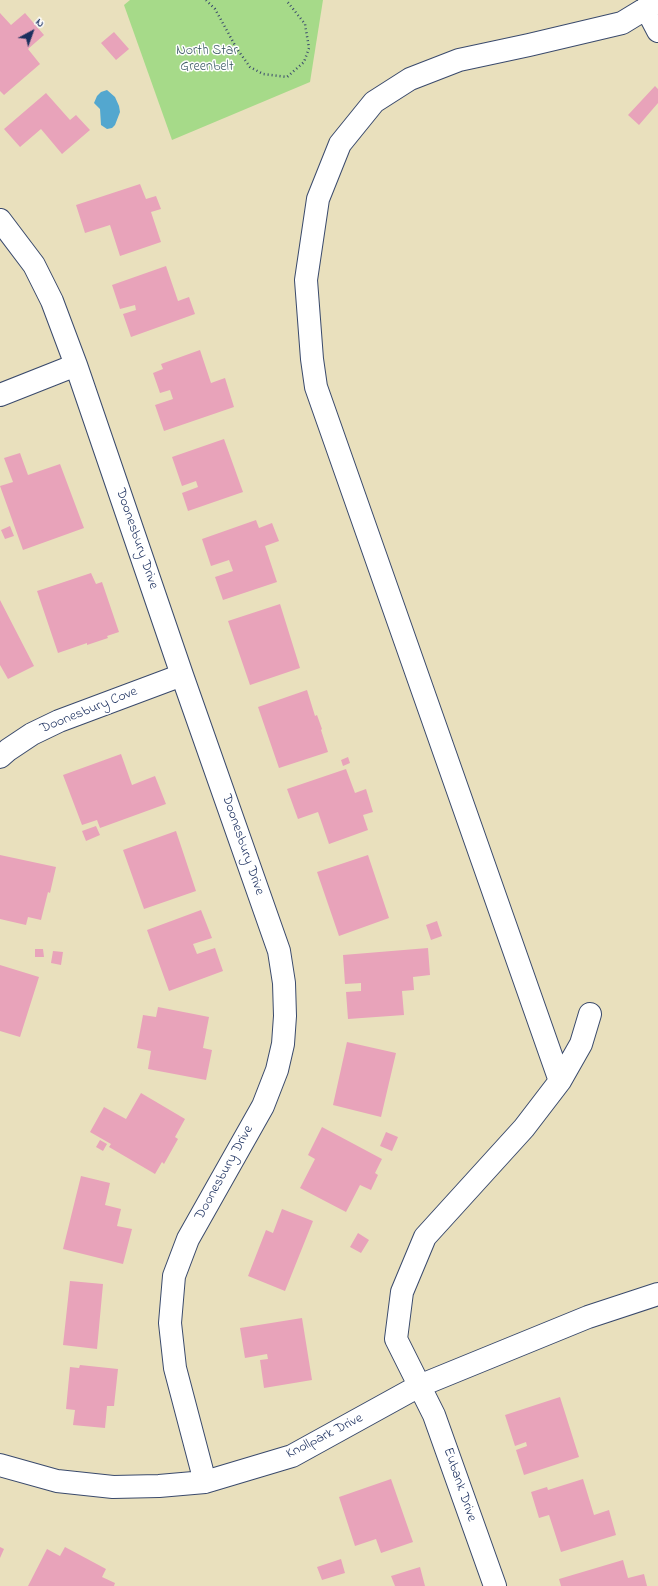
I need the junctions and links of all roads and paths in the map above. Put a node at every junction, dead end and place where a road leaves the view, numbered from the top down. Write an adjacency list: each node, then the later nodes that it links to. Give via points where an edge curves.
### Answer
1 (206, 0): 2 (path, via 215,9 250,67 263,74 286,77 304,62 309,48 305,24)
2 (286, 0)
3 (652, 5): 4 (street); 11 (street, via 622,23 459,60 410,79 374,102 340,144 318,199 306,280 316,387)
4 (658, 31)
5 (0, 220): 6 (street, Doonesbury Drive, via 34,265 52,301)
6 (76, 365): 7 (street); 8 (street, Doonesbury Drive)
7 (0, 395)
8 (182, 674): 9 (street, Doonesbury Cove, via 59,721 32,734); 15 (street, Doonesbury Drive, via 279,951 284,983 283,1044 263,1106 188,1239 174,1276 170,1323 175,1368)
9 (0, 756)
10 (590, 1014): 11 (street, Eubank Drive, via 581,1044)
11 (560, 1081): 13 (street, Eubank Drive, via 524,1128 425,1236 402,1292 396,1339)
12 (658, 1294): 13 (street, Knollpark Drive, via 588,1317)
13 (420, 1386): 15 (street, Knollpark Drive, via 292,1456); 16 (street, Eubank Drive, via 434,1415)
14 (0, 1465): 15 (street, Knollpark Drive, via 57,1480 114,1487)
15 (205, 1482)
16 (495, 1586)

